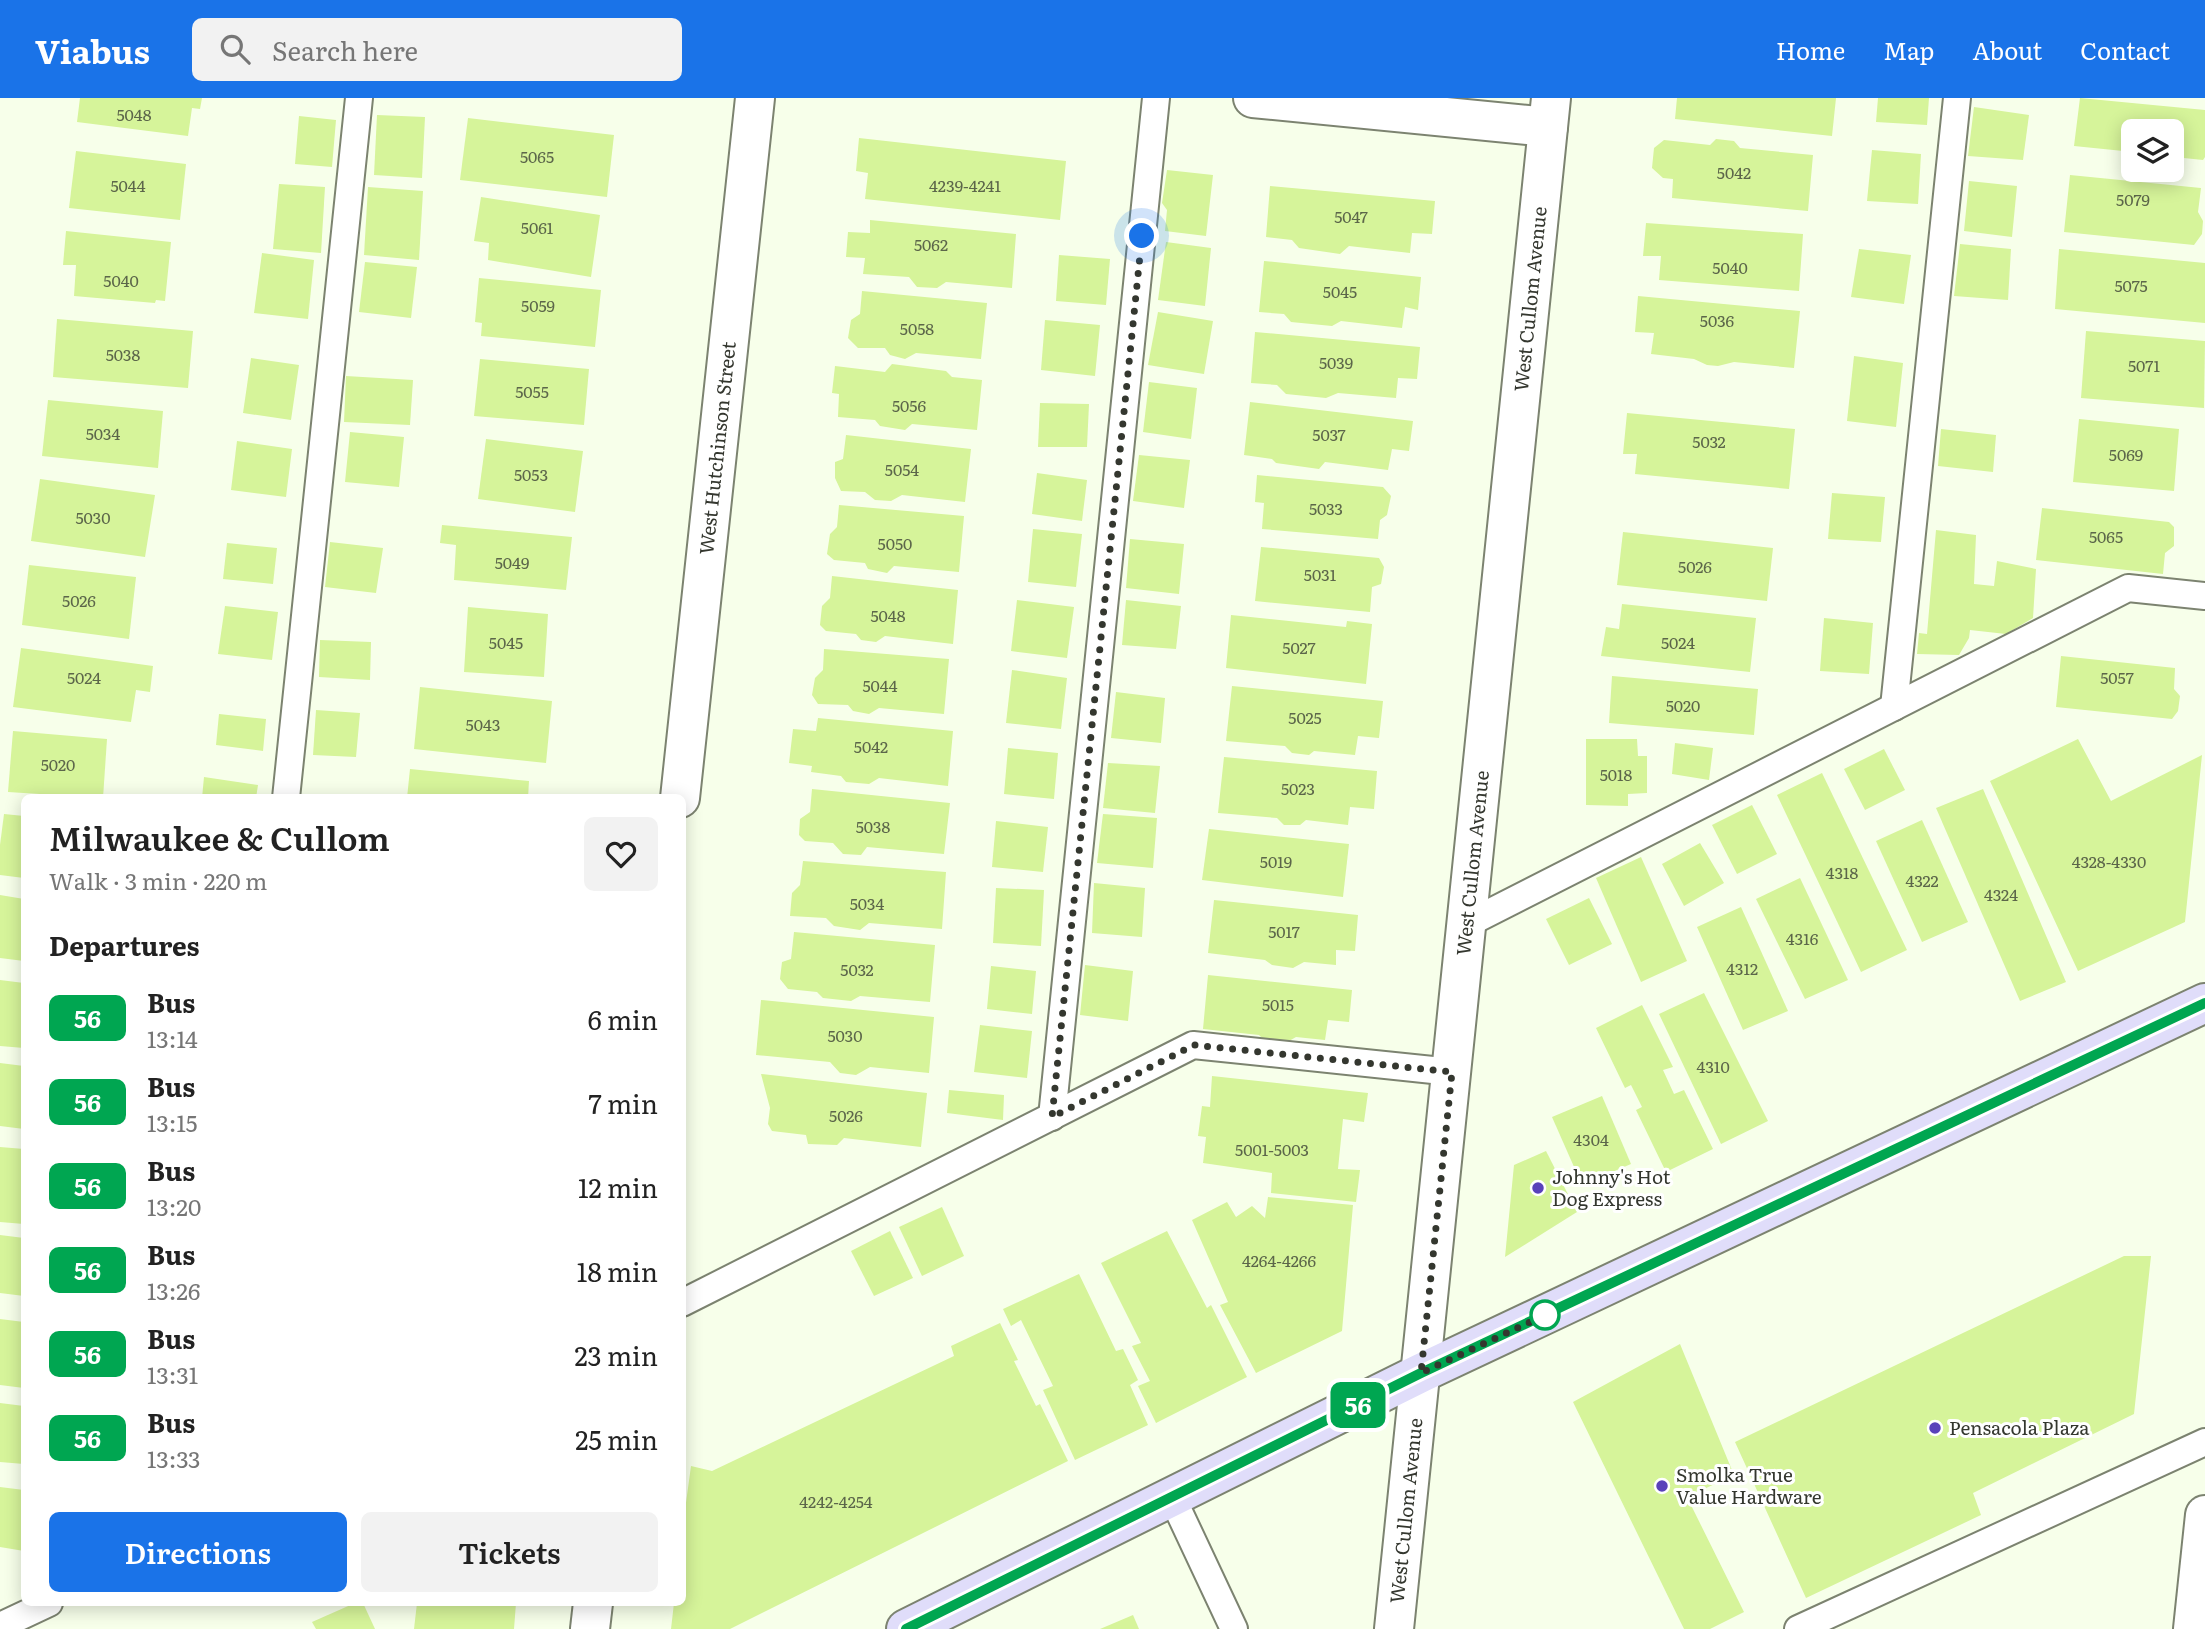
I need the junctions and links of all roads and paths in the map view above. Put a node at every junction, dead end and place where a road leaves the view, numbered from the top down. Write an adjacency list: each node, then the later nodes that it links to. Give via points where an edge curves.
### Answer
1 (359, 98): 9 (lane)
2 (755, 98): 10 (street, West Hutchinson Street)
3 (1156, 98): 14 (lane)
4 (1252, 98): 6 (street)
5 (1957, 98): 8 (lane)
6 (1549, 112): 11 (street, West Cullom Avenue)
7 (2205, 596): 8 (lane, via 2128,588)
8 (1894, 708): 11 (lane)
9 (286, 794)
10 (680, 794)
11 (1467, 924): 13 (street, West Cullom Avenue)
12 (2205, 1003): 16 (main road)
13 (1452, 1072): 14 (lane, via 1194,1045); 16 (street, West Cullom Avenue)
14 (1052, 1117): 15 (lane)
15 (686, 1301)
16 (1421, 1373): 18 (main road); 26 (street, West Cullom Avenue)
17 (2205, 1442): 27 (lane)
18 (1172, 1497): 24 (main road); 25 (lane)
19 (2205, 1515): 28 (street)
20 (43, 1606): 22 (lane)
21 (593, 1606): 23 (street)
22 (0, 1626)
23 (590, 1629)
24 (906, 1629)
25 (1234, 1629)
26 (1394, 1629)
27 (1798, 1629)
28 (2193, 1629)

